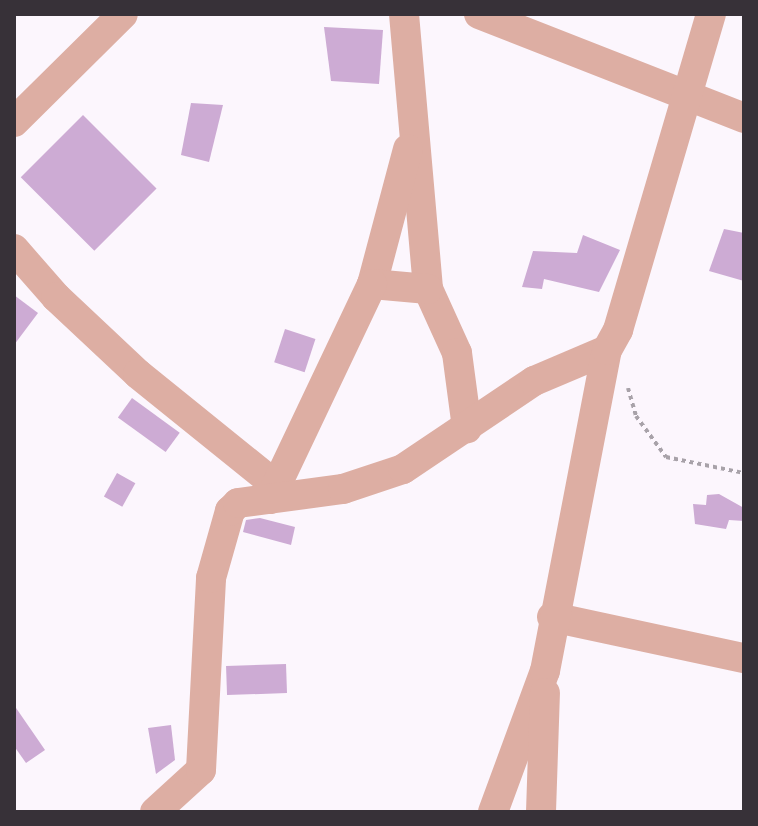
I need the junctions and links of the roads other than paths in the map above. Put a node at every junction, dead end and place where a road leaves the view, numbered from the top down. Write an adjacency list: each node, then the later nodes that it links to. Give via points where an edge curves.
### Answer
1 (123, 14): 7 (street)
2 (404, 14): 8 (street)
3 (479, 14): 5 (street)
4 (711, 14): 5 (street)
5 (688, 95): 6 (street); 12 (street, via 618,330)
6 (744, 118)
7 (14, 122)
8 (414, 123): 10 (street); 11 (street)
9 (14, 249): 14 (street, via 138,374)
10 (372, 284): 11 (street); 14 (street)
11 (428, 289): 13 (street, via 457,353)
12 (616, 361): 13 (street, via 534,381); 15 (street)
13 (467, 428): 14 (street, via 403,469 343,489)
14 (274, 493): 18 (street, via 238,503 230,511 211,578 201,770)
15 (552, 617): 16 (street); 17 (street)
16 (744, 658)
17 (545, 671): 19 (street); 20 (street)
18 (155, 812)
19 (493, 812)
20 (541, 812)

